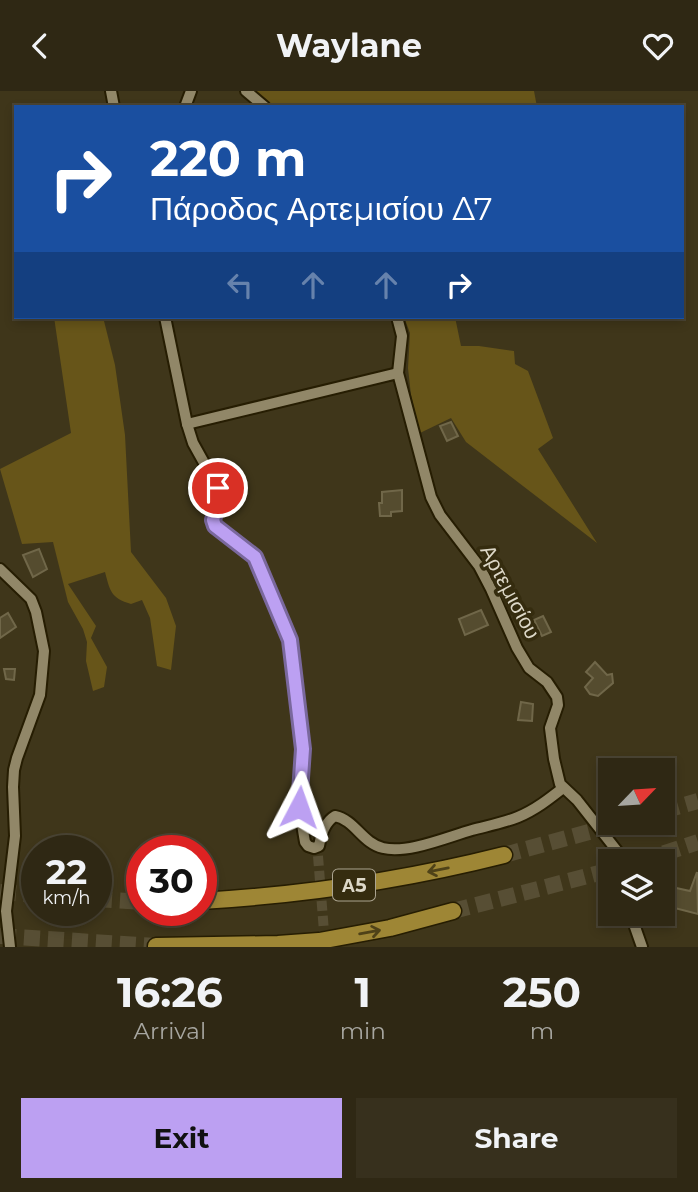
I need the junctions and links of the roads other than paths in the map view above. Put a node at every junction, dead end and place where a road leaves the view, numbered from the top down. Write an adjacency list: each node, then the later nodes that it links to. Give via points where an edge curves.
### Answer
1 (246, 91): 2 (street)
2 (263, 105)
3 (165, 319): 6 (street)
4 (398, 319): 5 (street, Αρτεμισίου, via 402,336)
5 (398, 373): 6 (street); 8 (street, Αρτεμισίου, via 440,515 479,566 529,668 557,697 551,735 556,775)
6 (187, 425): 8 (street, via 218,488 215,526 255,557 290,640 303,749 299,807 305,842 311,848 319,851 326,824 335,815 377,846 400,849 517,817)
7 (0, 569): 15 (street, via 31,599 44,651 40,695 14,770 15,836 6,911)
8 (563, 788): 9 (street, Αρτεμισίου)
9 (616, 849)
10 (504, 855): 11 (highway, Α5, one-way to 11, via 355,885)
11 (217, 900)
12 (453, 911): 14 (highway, Α5, one-way to 12, via 319,940)
13 (635, 926): 16 (street)
14 (156, 946)
15 (10, 947)
16 (642, 947)

